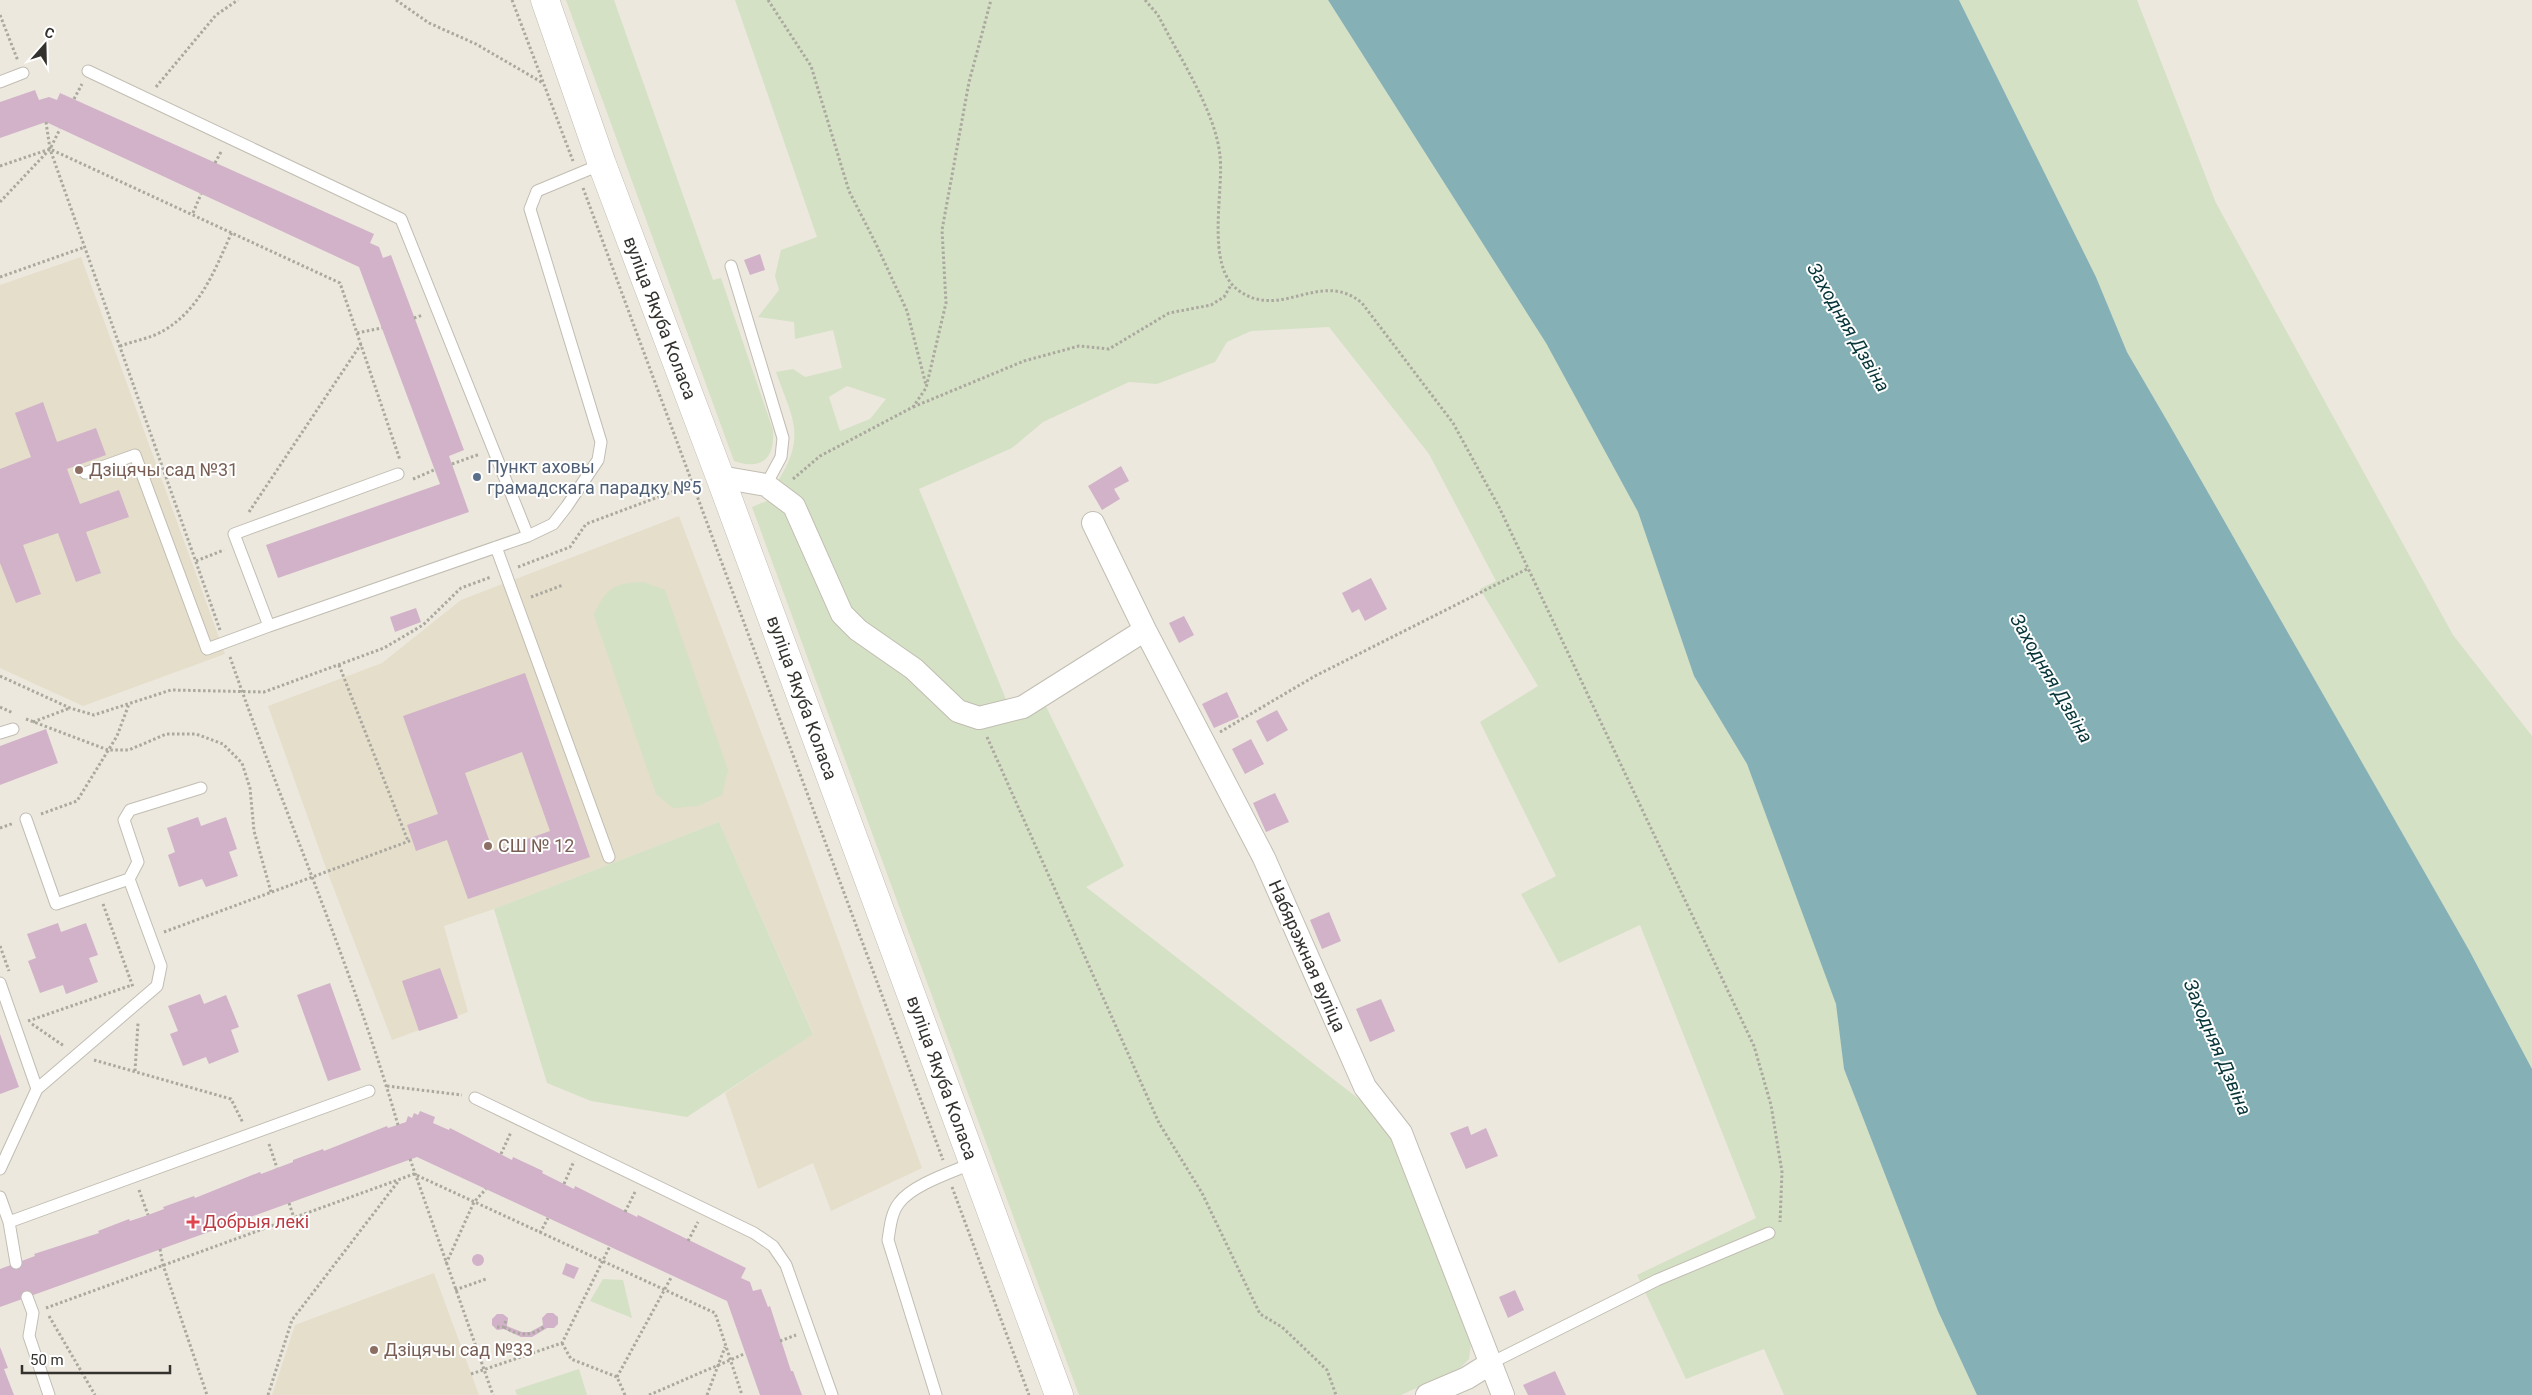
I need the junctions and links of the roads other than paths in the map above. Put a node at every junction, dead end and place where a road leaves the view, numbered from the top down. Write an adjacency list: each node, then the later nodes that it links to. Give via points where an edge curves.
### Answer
1 (545, 0): 5 (street, вуліца Якуба Коласа)
2 (88, 71): 12 (lane, via 401,219)
3 (24, 73): 4 (lane)
4 (0, 82)
5 (590, 168): 9 (street, вуліца Якуба Коласа); 12 (lane, via 537,191 530,209 600,442 598,460 552,524)
6 (731, 266): 10 (lane, via 783,438)
7 (85, 473): 14 (lane, via 135,455 207,649)
8 (402, 473): 14 (lane, via 236,539)
9 (720, 477): 10 (street); 27 (street, вуліца Якуба Коласа)
10 (772, 489): 15 (street, via 794,506 842,614 858,630 914,669 958,711 979,718 1023,707)
11 (1093, 524): 15 (street, Набярэжная вуліца)
12 (528, 536): 13 (lane)
13 (496, 547): 14 (lane); 20 (lane)
14 (269, 626)
15 (1145, 630): 33 (street, Набярэжная вуліца, via 1264,858 1365,1087 1401,1134)
16 (13, 729): 17 (lane)
17 (0, 733)
18 (201, 788): 21 (lane, via 130,810 124,820 138,862)
19 (26, 819): 21 (lane, via 56,904)
20 (609, 857)
21 (129, 879): 23 (lane, via 161,966 157,986)
22 (0, 983): 23 (lane)
23 (37, 1089): 26 (lane)
24 (369, 1091): 29 (lane)
25 (475, 1098): 35 (lane, via 754,1232 773,1246 786,1265)
26 (1, 1159)
27 (973, 1163): 36 (lane, via 912,1192 898,1204 888,1240); 37 (street, вуліца Якуба Коласа)
28 (0, 1197): 29 (lane)
29 (9, 1222): 31 (lane)
30 (1770, 1233): 33 (lane, via 1657,1280)
31 (16, 1262)
32 (27, 1297): 34 (lane, via 33,1313 29,1336)
33 (1491, 1363): 38 (street, via 1467,1378); 39 (street, Набярэжная вуліца)
34 (49, 1395)
35 (832, 1395)
36 (936, 1395)
37 (1059, 1395)
38 (1427, 1395)
39 (1503, 1395)

